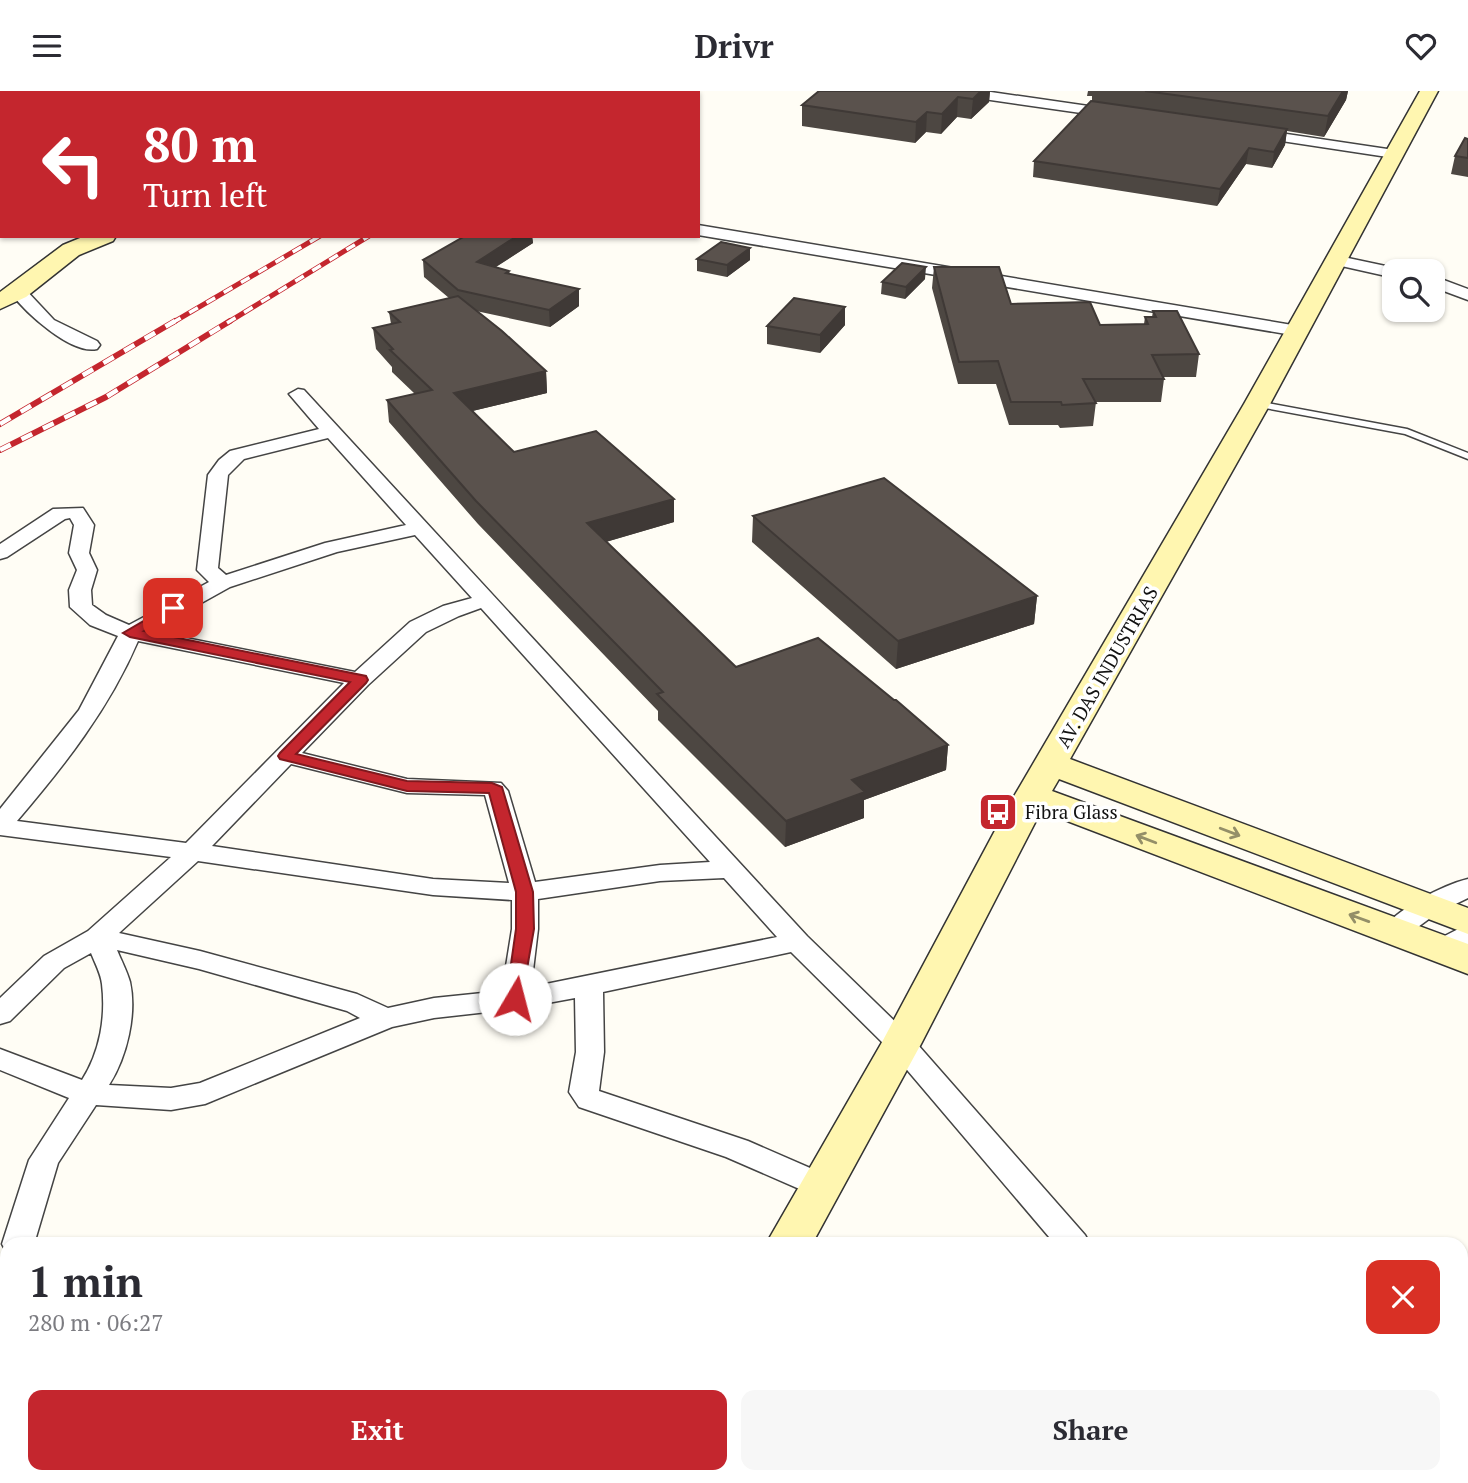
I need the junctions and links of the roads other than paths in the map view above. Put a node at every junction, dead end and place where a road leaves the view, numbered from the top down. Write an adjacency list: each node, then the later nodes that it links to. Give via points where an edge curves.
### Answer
1 (956, 91): 3 (street)
2 (1429, 91): 5 (main road, AV. DAS INDUSTRIAS)
3 (1134, 117)
4 (1243, 132): 5 (street)
5 (1394, 154): 8 (main road, AV. DAS INDUSTRIAS)
6 (700, 230): 15 (street)
7 (101, 238): 14 (main road, via 71,250)
8 (1334, 260): 9 (street); 15 (main road, AV. DAS INDUSTRIAS)
9 (1382, 269)
10 (1468, 275): 11 (street)
11 (1445, 280)
12 (1445, 285): 13 (street)
13 (1468, 295)
14 (9, 297): 16 (street, via 48,324)
15 (1298, 331): 18 (main road, AV. DAS INDUSTRIAS)
16 (91, 345)
17 (298, 394): 19 (street)
18 (1257, 404): 20 (lane, via 1407,432); 28 (main road, AV. DAS INDUSTRIAS)
19 (332, 431): 21 (street); 23 (street, via 237,455 218,475 206,569)
20 (1468, 456)
21 (421, 529): 23 (street, via 332,547); 24 (street)
22 (0, 553): 25 (street, via 60,513 76,512 84,525 79,553 87,570 80,590 81,607 98,620)
23 (223, 583): 25 (street)
24 (486, 600): 26 (street, via 418,627); 32 (street)
25 (130, 633): 26 (street); 30 (street, via 120,661 98,697 46,772)
26 (360, 680): 27 (street)
27 (286, 756): 31 (street); 34 (street, via 407,786 492,788 498,794)
28 (1052, 764): 29 (main road, AV. DAS INDUSTRIAS); 35 (main road, one-way to 35)
29 (1033, 796): 37 (main road, one-way to 29); 45 (main road, AV. DAS INDUSTRIAS)
30 (0, 826): 31 (street)
31 (192, 852): 34 (street, via 433,887); 38 (street)
32 (731, 869): 34 (street, via 660,873); 39 (street)
33 (1468, 887): 35 (street)
34 (525, 892): 42 (street)
35 (1428, 907): 36 (main road); 37 (street)
36 (1468, 922)
37 (1394, 932): 40 (main road)
38 (98, 937): 43 (street, via 54,962); 44 (street, via 357,1004); 47 (street, via 116,982 116,1028 107,1065)
39 (797, 942): 41 (street); 45 (street)
40 (1459, 948)
41 (589, 986): 42 (street); 48 (street, via 590,1052 584,1092 589,1099 737,1149)
42 (515, 999): 44 (street)
43 (0, 1014)
44 (385, 1019): 47 (street, via 205,1093 171,1099)
45 (901, 1044): 48 (main road, AV. DAS INDUSTRIAS); 51 (street)
46 (0, 1059): 47 (street)
47 (88, 1094): 49 (street, via 44,1160)
48 (822, 1186): 50 (main road, AV. DAS INDUSTRIAS)
49 (20, 1237)
50 (793, 1237)
51 (1068, 1237)

